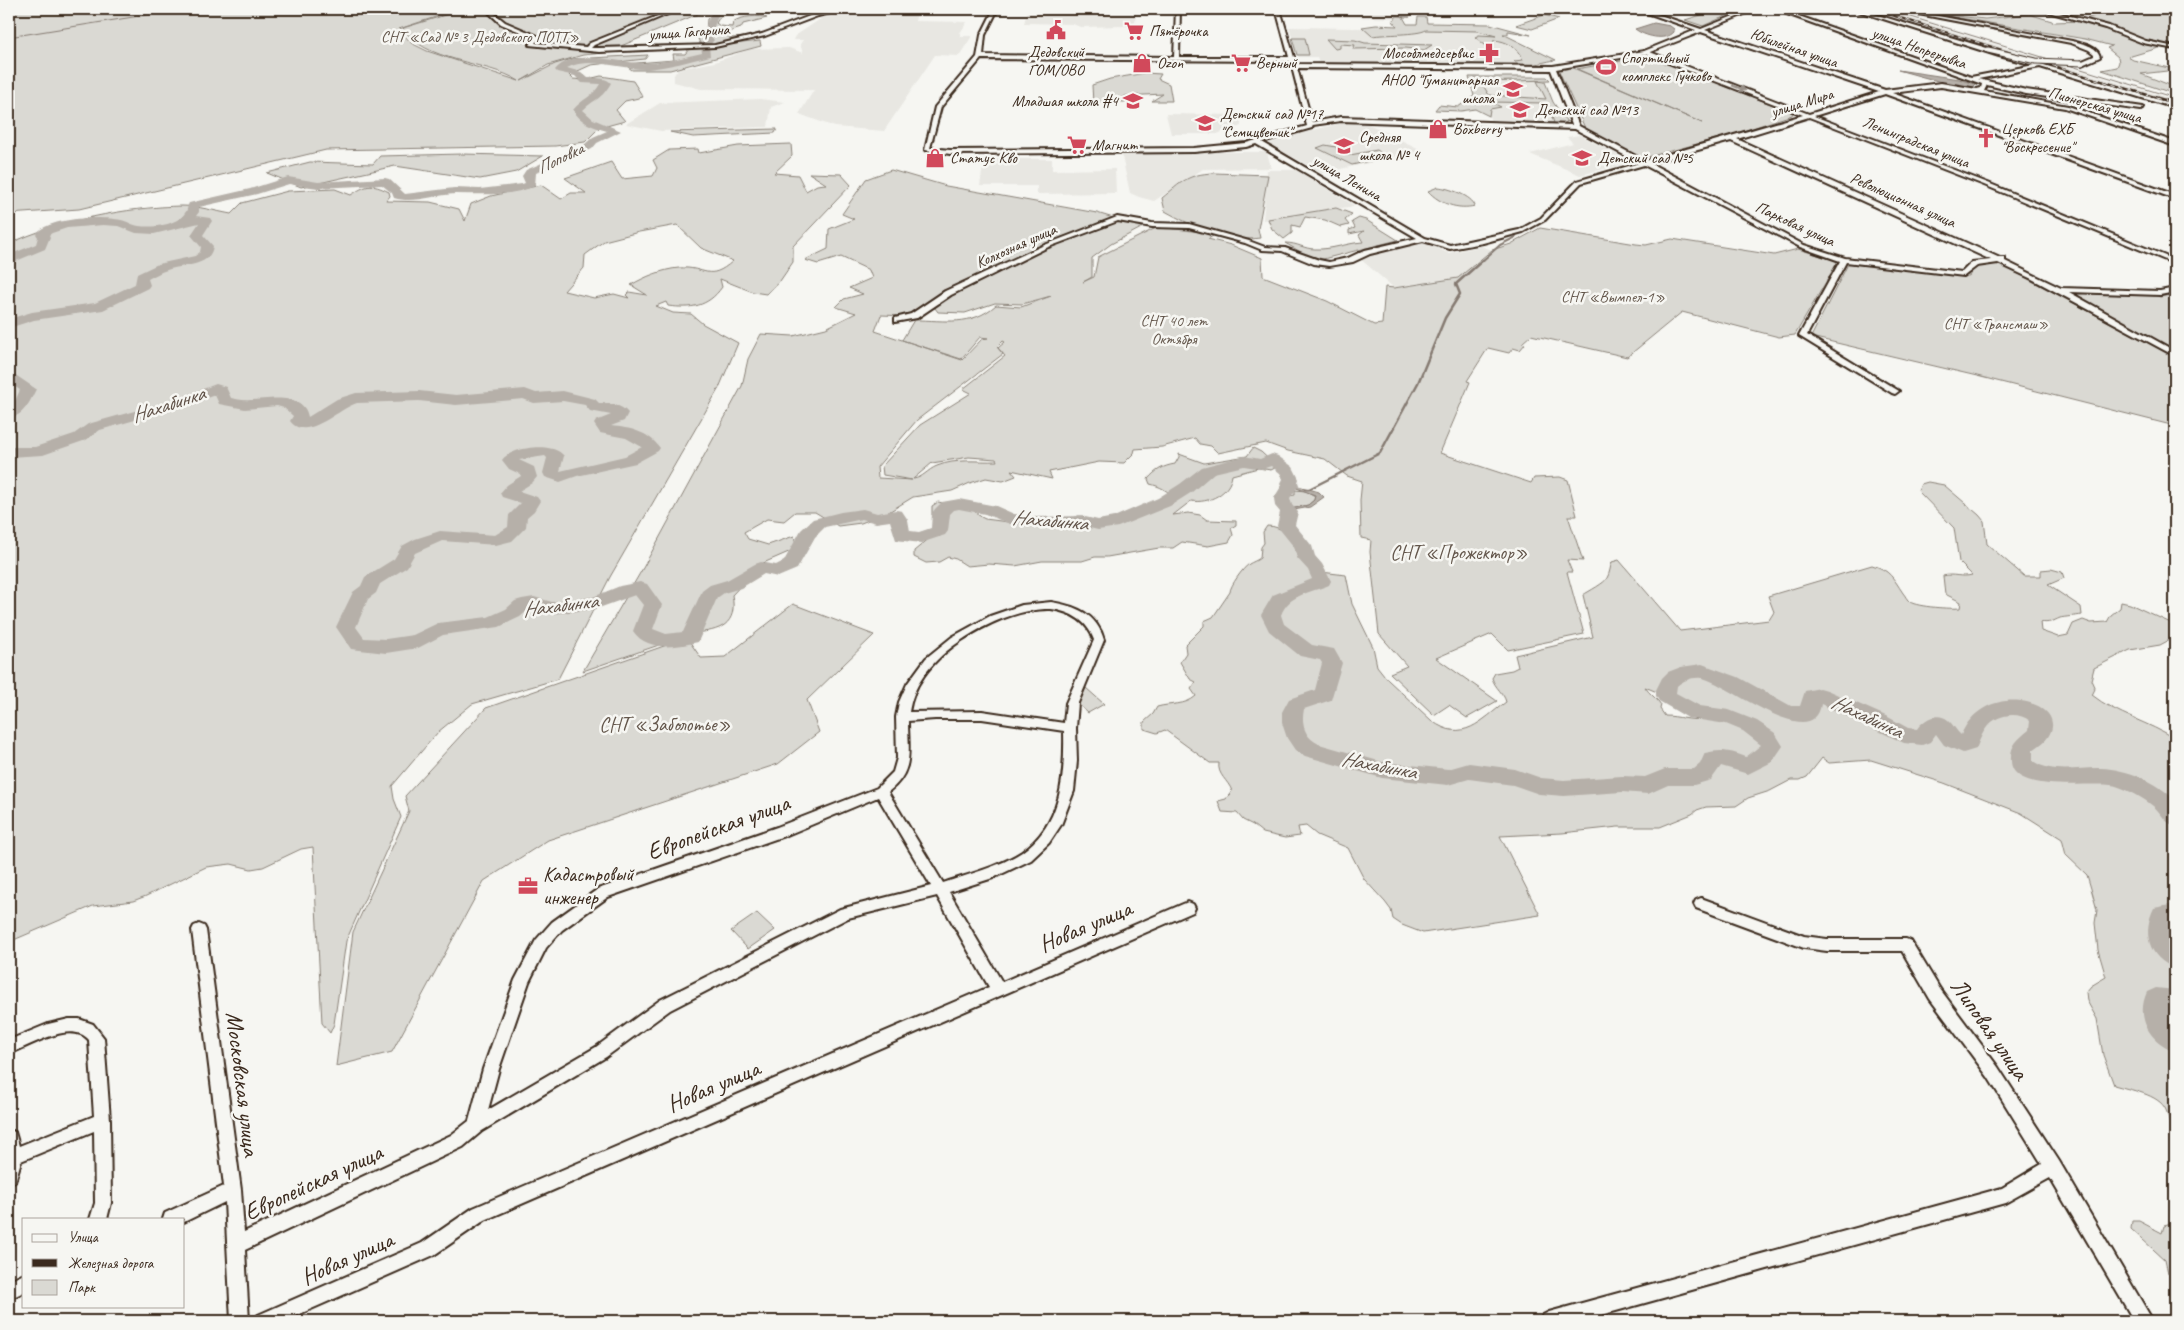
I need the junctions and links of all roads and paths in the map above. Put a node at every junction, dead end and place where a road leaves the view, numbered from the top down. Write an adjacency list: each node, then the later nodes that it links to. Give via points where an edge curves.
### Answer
1 (487, 9): 16 (street, улица Гагарина, via 503,23 538,38 531,44)
2 (678, 9): 16 (street, via 592,44)
3 (845, 9): 16 (street, улица Гагарина, via 817,15 763,35 715,46)
4 (996, 9): 19 (street, via 983,35)
5 (1178, 9): 20 (street)
6 (1278, 9): 21 (street)
7 (1638, 9): 14 (street, Юбилейная улица)
8 (1755, 9): 14 (street)
9 (1775, 9): 25 (street, улица Непрерывка)
10 (1854, 9): 23 (street)
11 (1861, 9): 17 (street)
12 (1894, 9): 22 (street, via 2072,42 2097,54 2097,58)
13 (2040, 9): 15 (street, via 2107,27 2145,42)
14 (1702, 30): 18 (street); 27 (street, Юбилейная улица)
15 (2175, 48)
16 (587, 49)
17 (1988, 50): 22 (street, bridge, via 2036,61)
18 (1645, 52): 24 (street); 30 (street, Ленинградская улица, one-way to 30)
19 (980, 57): 20 (street); 36 (street, via 938,106 927,149 950,152)
20 (1176, 58): 21 (street)
21 (1291, 63): 24 (street); 31 (street)
22 (2082, 63)
23 (2040, 65): 25 (street); 28 (street)
24 (1553, 68): 32 (street)
25 (1971, 79): 26 (street)
26 (1981, 88): 27 (street, улица Мира, via 1941,85); 29 (street, via 2004,87); 35 (street, Пионерская улица, via 2066,107)
27 (1885, 92): 30 (street, улица Мира); 39 (street)
28 (2175, 106)
29 (2142, 108)
30 (1809, 114): 33 (street, улица Мира); 43 (street, Ленинградская улица)
31 (1310, 124): 32 (street, via 1341,119); 34 (street, via 1310,127)
32 (1576, 127): 38 (street, Парковая улица)
33 (1732, 139): 38 (street, улица Мира); 42 (street, Революционная улица)
34 (1257, 142): 36 (street); 37 (street, улица Ленина)
35 (2175, 144)
36 (1228, 148): 37 (street)
37 (1271, 151): 40 (street, улица Ленина)
38 (1642, 163): 40 (street, улица Мира, via 1579,182 1543,220 1521,231 1450,246); 41 (street, Парковая улица, via 1802,246)
39 (2175, 197)
40 (1423, 239): 46 (street, Колхозная улица, via 1329,264 1283,249 1264,249 1189,226 1152,226 1117,218 1044,247 948,293 914,316)
41 (1844, 260): 42 (street, Парковая улица, via 1964,274 1975,264); 48 (street, via 1803,336)
42 (2002, 260): 44 (street, Революционная улица)
43 (2175, 262)
44 (2060, 290): 45 (street, via 2160,293); 47 (street, Революционная улица)
45 (2175, 290)
46 (898, 320)
47 (2175, 354)
48 (1895, 391)
49 (902, 717): 50 (street, via 982,715); 50 (street, Европейская улица, via 914,682 936,654 964,633 1010,611 1047,605 1064,608 1088,620 1097,629 1099,640 1072,704); 51 (street, Европейская улица, via 901,768 895,779)
50 (1070, 728): 52 (street, Европейская улица, via 1069,788 1056,822 1044,839 1026,856 1007,866)
51 (881, 791): 52 (street); 59 (street, Европейская улица, via 782,831 602,893 557,926 542,944 522,980 491,1069)
52 (939, 890): 56 (street); 59 (street, Европейская улица, via 845,913 665,1005 601,1052)
53 (1701, 904): 62 (street, Липовая улица, via 1804,942 1906,945 1935,994 1993,1072)
54 (1188, 908): 56 (street, Новая улица)
55 (199, 930): 64 (street, Московская улица)
56 (998, 989): 71 (street, Новая улица, via 479,1214 428,1249)
57 (9, 1047): 58 (street, via 56,1028 72,1025 88,1029 96,1038)
58 (102, 1120): 61 (street); 65 (street, via 103,1203)
59 (476, 1126): 67 (street, Европейская улица, via 457,1141)
60 (9, 1138): 61 (street)
61 (14, 1156): 63 (street)
62 (2053, 1167): 72 (street, via 2005,1195); 73 (street, Липовая улица)
63 (9, 1176)
64 (233, 1190): 66 (street); 67 (street, Московская улица)
65 (98, 1218)
66 (173, 1218)
67 (236, 1244): 70 (street, Европейская улица)
68 (22, 1284): 69 (street)
69 (9, 1290)
70 (240, 1321)
71 (264, 1321)
72 (1549, 1321)
73 (2144, 1321)

